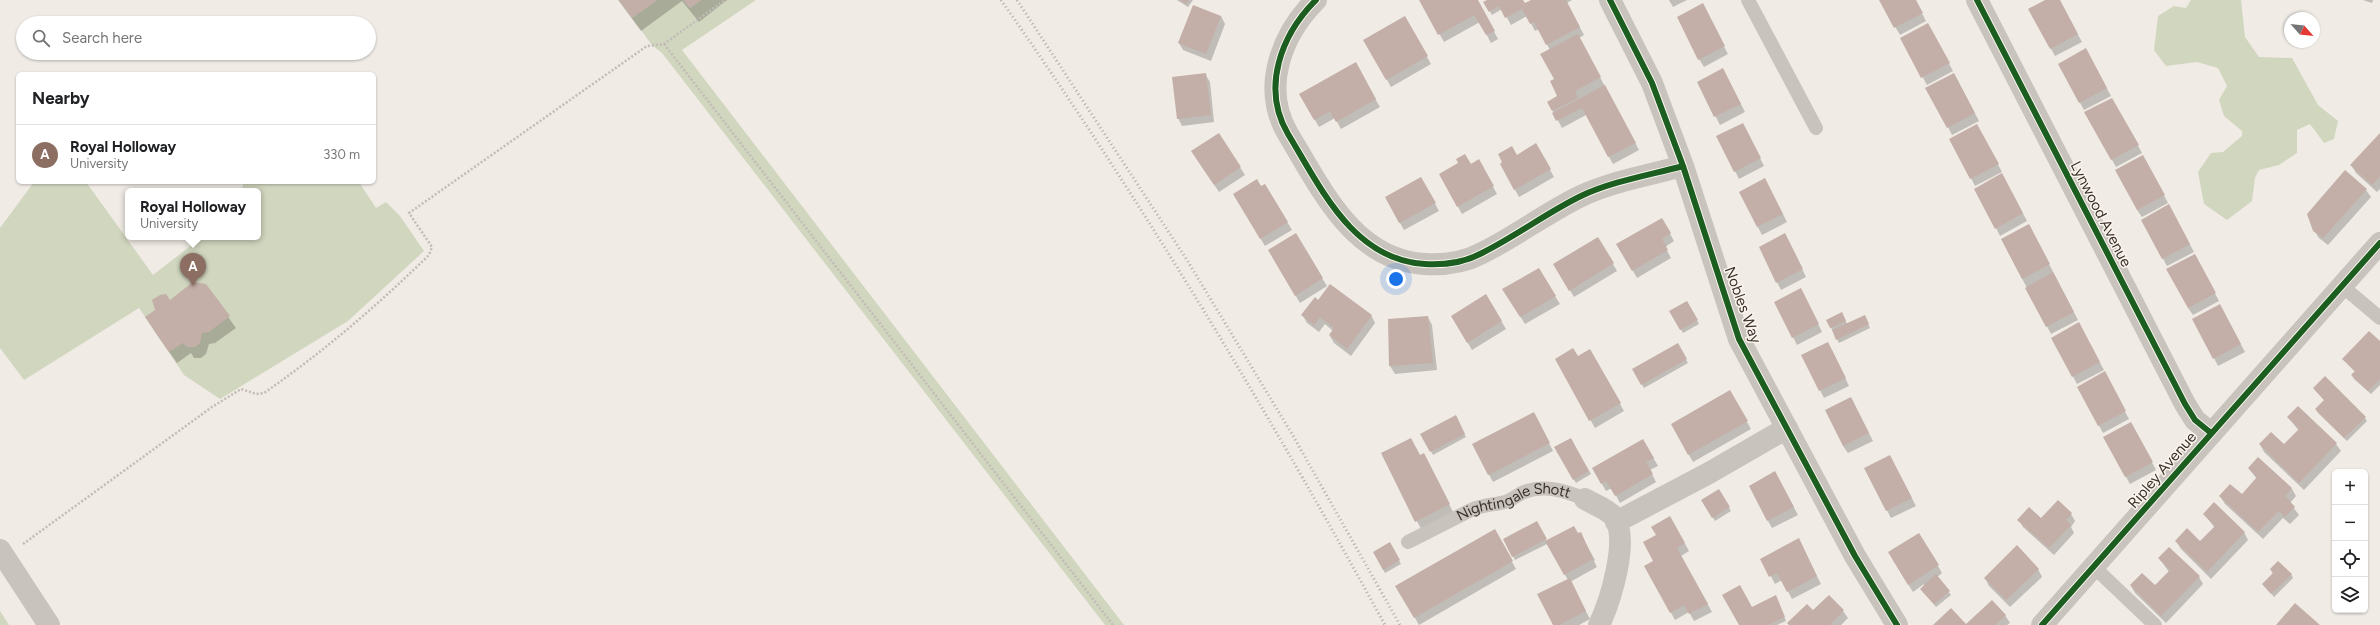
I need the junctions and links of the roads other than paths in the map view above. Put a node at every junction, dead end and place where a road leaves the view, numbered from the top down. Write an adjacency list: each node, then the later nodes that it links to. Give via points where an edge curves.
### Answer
1 (1316, 0): 6 (street, via 1302,13 1284,44 1276,66 1278,105 1284,127 1348,227 1377,250 1418,263 1461,262 1480,255 1581,196 1614,184)
2 (1610, 0): 6 (street, Nobles Way, via 1652,83)
3 (1748, 0): 5 (lane)
4 (1977, 0): 11 (street, Lynwood Avenue, via 2187,409 2195,420)
5 (1816, 128)
6 (1684, 166): 10 (street, Nobles Way, via 1739,339)
7 (2380, 243): 8 (street, Ripley Avenue)
8 (2342, 286): 9 (lane); 11 (street, Ripley Avenue)
9 (2380, 318)
10 (1787, 428): 13 (street); 19 (street, Nobles Way, via 1855,556)
11 (2211, 433): 16 (street, Ripley Avenue)
12 (1585, 499): 13 (street, Nightingale Shott, via 1613,516); 14 (lane, Nightingale Shott, via 1558,489 1537,488 1504,502 1471,510)
13 (1616, 522): 18 (street, via 1619,536 1616,578)
14 (1408, 542)
15 (2, 554): 17 (street)
16 (2094, 567): 20 (street, Ripley Avenue); 21 (lane)
17 (49, 625)
18 (1599, 625)
19 (1897, 625)
20 (2042, 625)
21 (2155, 625)

